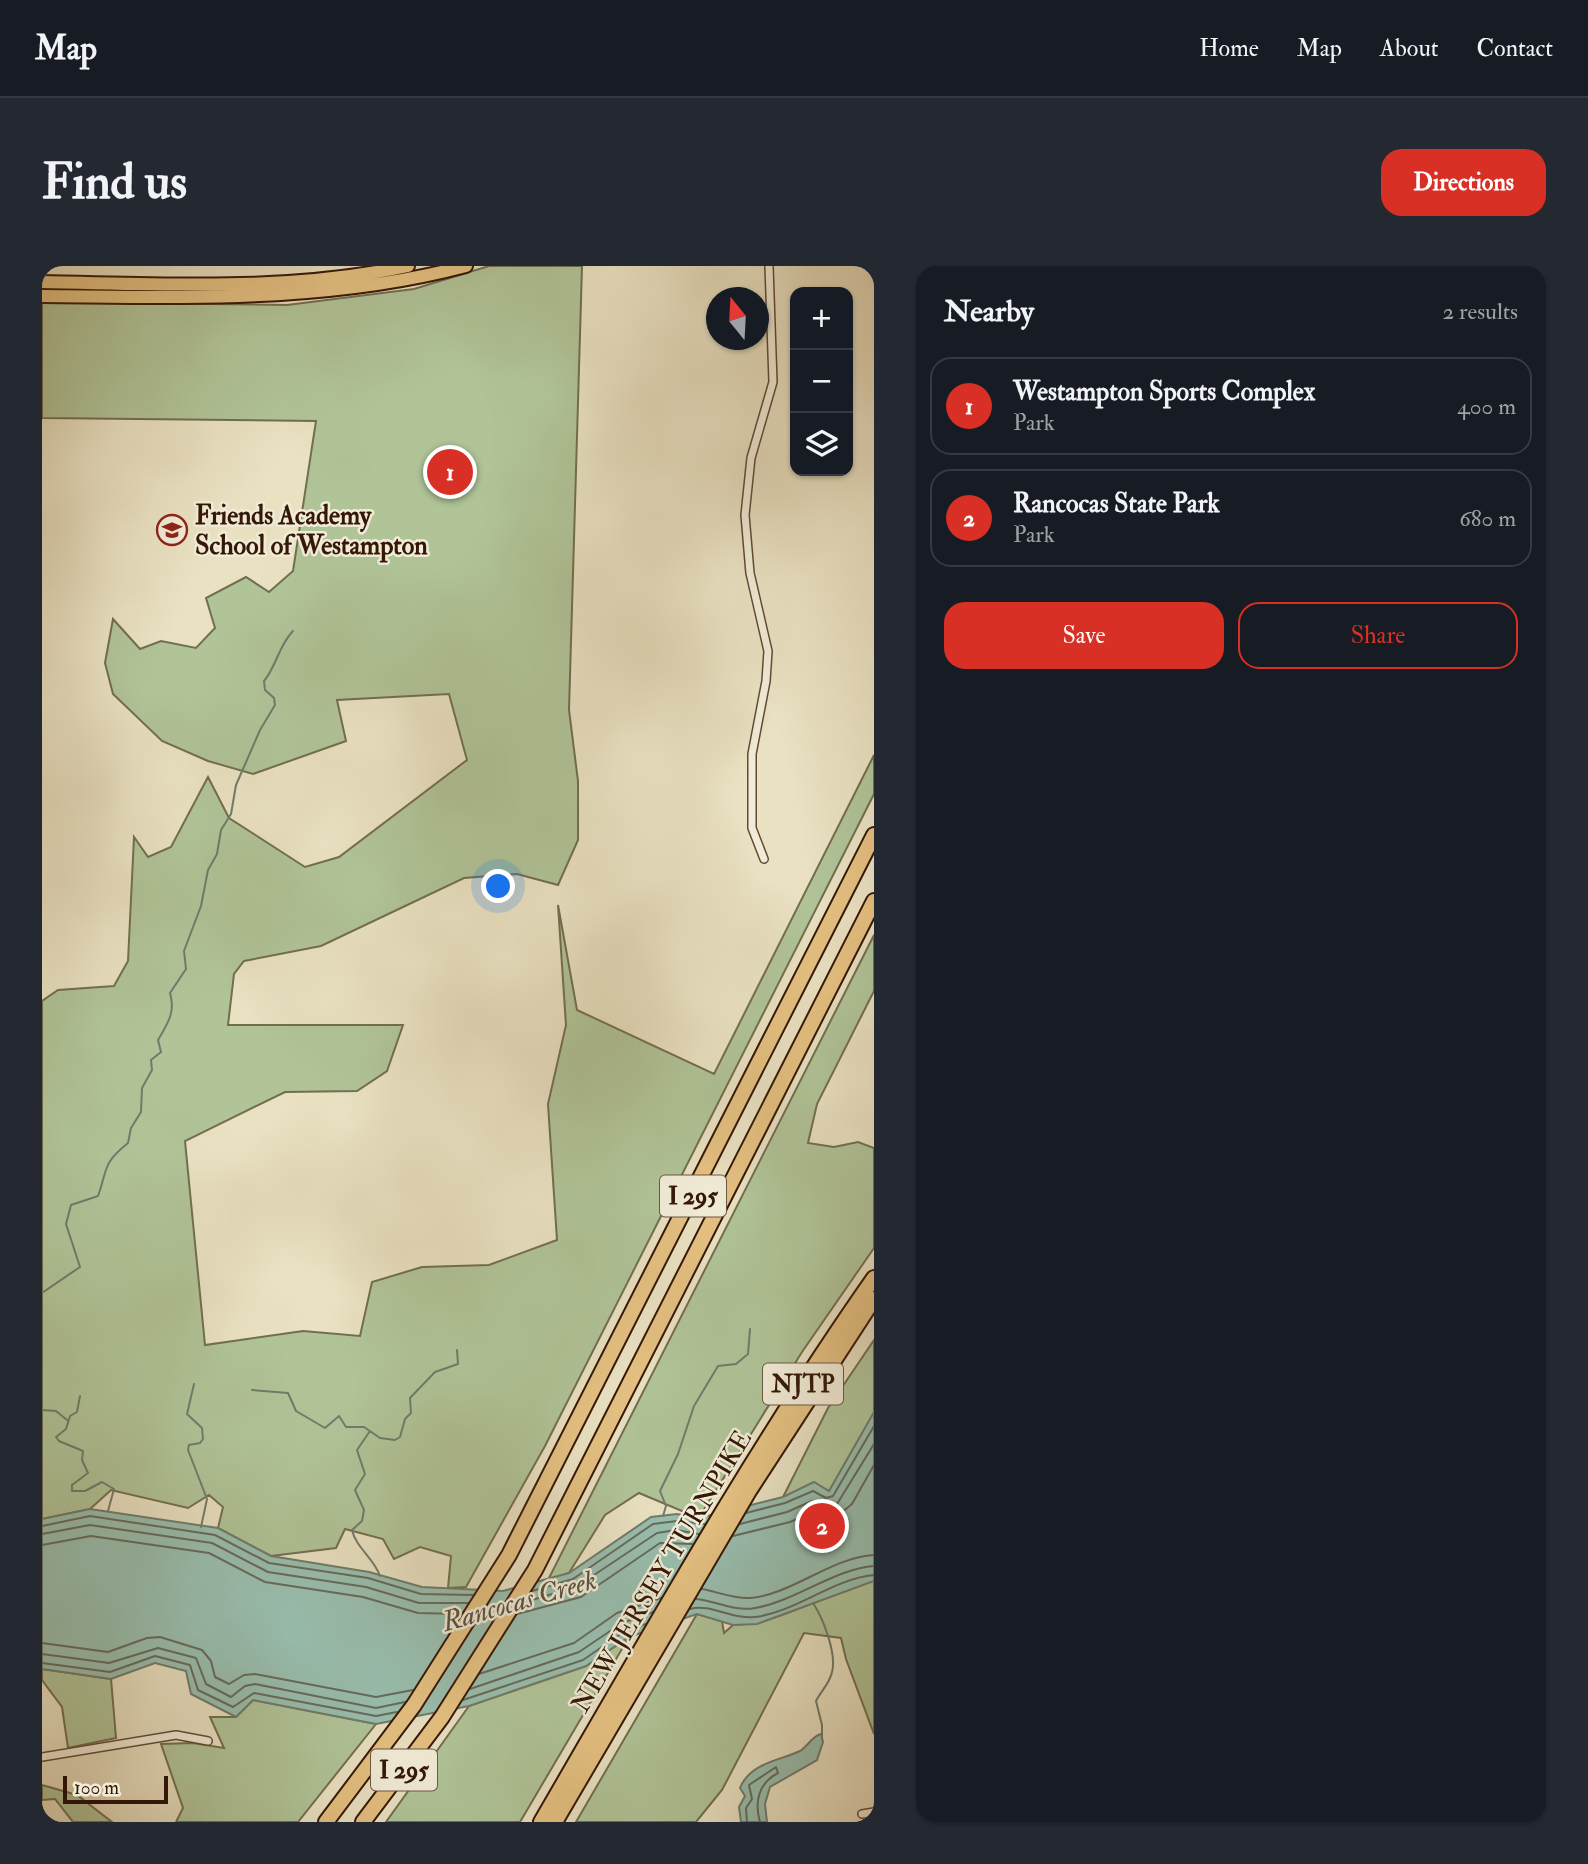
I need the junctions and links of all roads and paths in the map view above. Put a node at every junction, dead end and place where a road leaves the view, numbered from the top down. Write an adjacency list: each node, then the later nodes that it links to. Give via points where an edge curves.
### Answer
1 (408, 266): 4 (main road, via 285,283)
2 (466, 266): 5 (main road, via 408,281 284,296)
3 (769, 266): 7 (street, via 773,382 751,458 745,514 750,573 768,651 752,754 752,828)
4 (42, 282)
5 (42, 296)
6 (874, 835): 16 (highway, I 295, via 509,1556 447,1658)
7 (764, 859)
8 (874, 901): 17 (highway, I 295, via 535,1570 442,1717)
9 (874, 1278): 11 (highway, NEW JERSEY TURNPIKE / NJTP)
10 (874, 1299): 11 (highway, NEW JERSEY TURNPIKE / NJTP)
11 (741, 1491): 18 (highway, NEW JERSEY TURNPIKE / NJTP, via 696,1551); 19 (highway, NEW JERSEY TURNPIKE / NJTP)
12 (208, 1741): 13 (street, via 176,1735)
13 (42, 1756)
14 (874, 1812): 15 (street)
15 (862, 1814)
16 (326, 1822)
17 (363, 1822)
18 (541, 1822)
19 (555, 1822)

